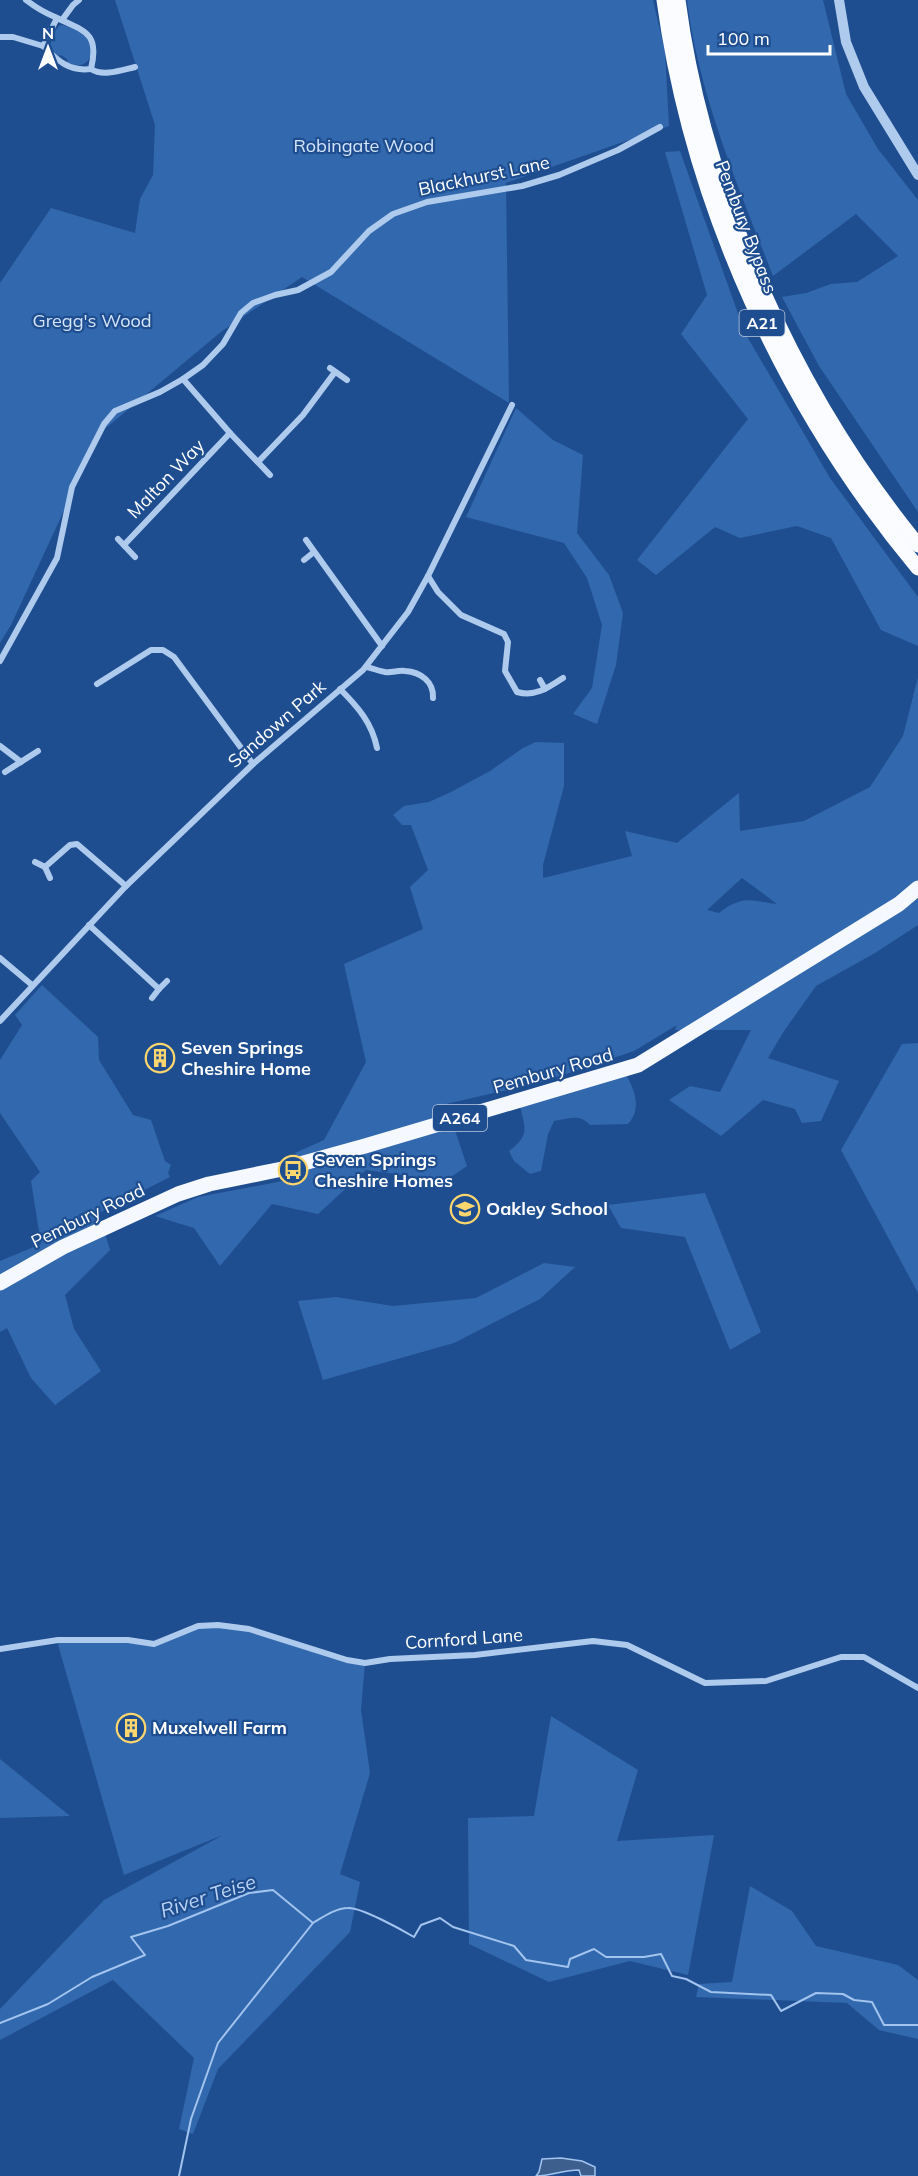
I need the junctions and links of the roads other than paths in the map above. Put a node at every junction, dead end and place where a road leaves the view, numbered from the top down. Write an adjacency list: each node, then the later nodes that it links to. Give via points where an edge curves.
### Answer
1 (26, 0): 6 (street)
2 (79, 0): 6 (street)
3 (664, 0): 26 (highway, Pembury Bypass / A21, via 680,89 704,175 762,323 841,464)
4 (678, 0): 22 (highway, Pembury Bypass / A21, via 705,127 751,261 826,413)
5 (839, 0): 12 (street, via 846,42 864,87)
6 (60, 19): 8 (street); 10 (street, via 85,30 91,38)
7 (0, 38): 8 (street, via 14,37)
8 (43, 45): 10 (street, via 68,67)
9 (135, 67): 10 (street, via 110,72)
10 (91, 69)
11 (660, 127): 13 (street, Blackhurst Lane, via 559,175 522,186 427,202 393,214 369,231 331,272 298,290 253,303 241,313 223,344)
12 (918, 175)
13 (183, 379): 16 (street, Malton Way); 29 (street, Blackhurst Lane, via 115,411 104,424 72,488 57,558)
14 (347, 380): 17 (street, via 332,370 303,415)
15 (512, 405): 27 (street, Sandown Park)
16 (230, 433): 17 (street, Malton Way); 21 (street, Malton Way)
17 (258, 462): 18 (street, Malton Way)
18 (270, 475)
19 (118, 539): 21 (street, Malton Way)
20 (306, 540): 23 (street)
21 (124, 545): 24 (street, Malton Way)
22 (918, 545)
23 (314, 552): 25 (street); 28 (street)
24 (135, 557)
25 (304, 560)
26 (918, 568)
27 (428, 576): 28 (street, Sandown Park, via 408,612); 35 (street, via 460,615 504,634 508,642 505,671 517,692 529,695)
28 (382, 646): 30 (street, Sandown Park)
29 (0, 661)
30 (366, 667): 34 (street, Sandown Park); 36 (street, via 419,674 434,690)
31 (563, 678): 35 (street)
32 (540, 680): 35 (street)
33 (97, 684): 41 (street, via 152,651 163,650 174,657)
34 (340, 689): 38 (street, via 365,716); 41 (street, Sandown Park)
35 (545, 689)
36 (433, 698)
37 (0, 746): 40 (street)
38 (377, 748)
39 (38, 751): 40 (street)
40 (21, 762): 42 (street)
41 (253, 764): 46 (street, Sandown Park)
42 (5, 772)
43 (35, 862): 44 (street)
44 (45, 867): 45 (street); 46 (street, via 70,845 77,844)
45 (50, 878)
46 (126, 886): 48 (street, Sandown Park)
47 (918, 888): 55 (main road, Pembury Road / A264, via 899,904 638,1065 365,1146 178,1194 63,1246)
48 (89, 925): 51 (street, Sandown Park); 52 (street)
49 (0, 958): 51 (street)
50 (167, 981): 52 (street)
51 (32, 985): 54 (street, Sandown Park)
52 (159, 989): 53 (street)
53 (152, 998)
54 (0, 1022)
55 (0, 1283)
56 (0, 1649): 57 (street, Cornford Lane, via 58,1640 153,1644 198,1626 218,1625 249,1629 365,1663 593,1641 627,1646 705,1683 725,1684 766,1681 841,1657 864,1657)
57 (918, 1688)

